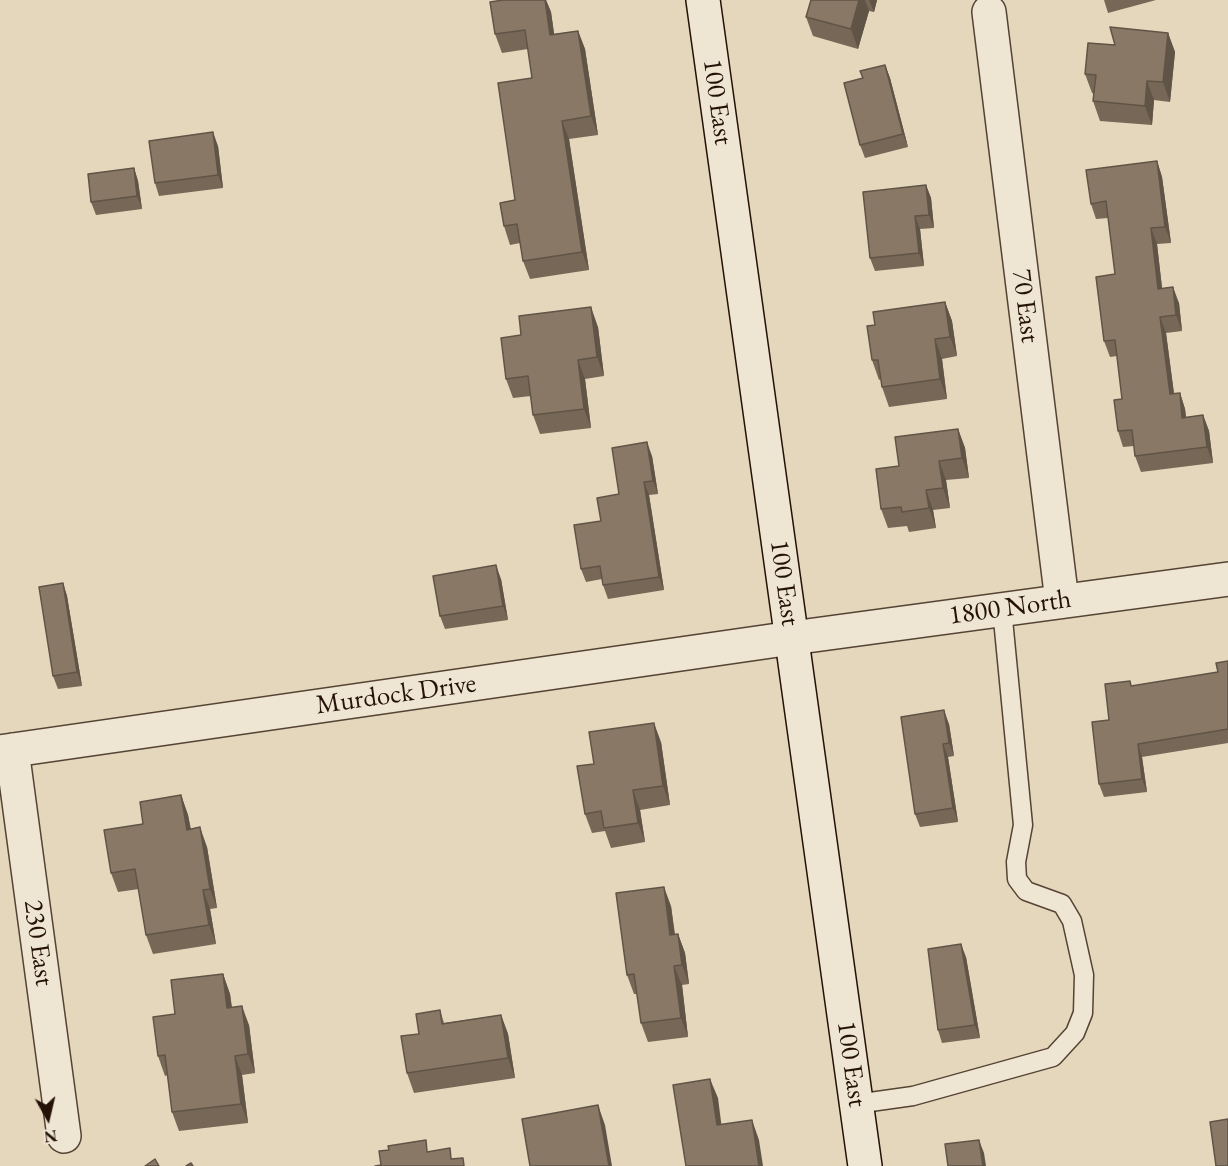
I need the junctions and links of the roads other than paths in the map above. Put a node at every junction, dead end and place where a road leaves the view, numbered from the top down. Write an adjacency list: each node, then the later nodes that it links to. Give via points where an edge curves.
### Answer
1 (702, 0): 6 (street, 100 East)
2 (989, 12): 4 (street, 70 East)
3 (1228, 579): 4 (street, 1800 North)
4 (1062, 601): 5 (street, 1800 North)
5 (1002, 609): 6 (street, 1800 North); 8 (lane, via 1023,825 1017,879 1026,891 1062,904 1072,921 1084,975 1083,1013 1075,1033 1053,1057 913,1096)
6 (792, 639): 7 (street, Murdock Drive); 8 (street, 100 East)
7 (6, 751): 9 (street, 230 East)
8 (856, 1104): 10 (street, 100 East)
9 (64, 1136)
10 (865, 1166)

